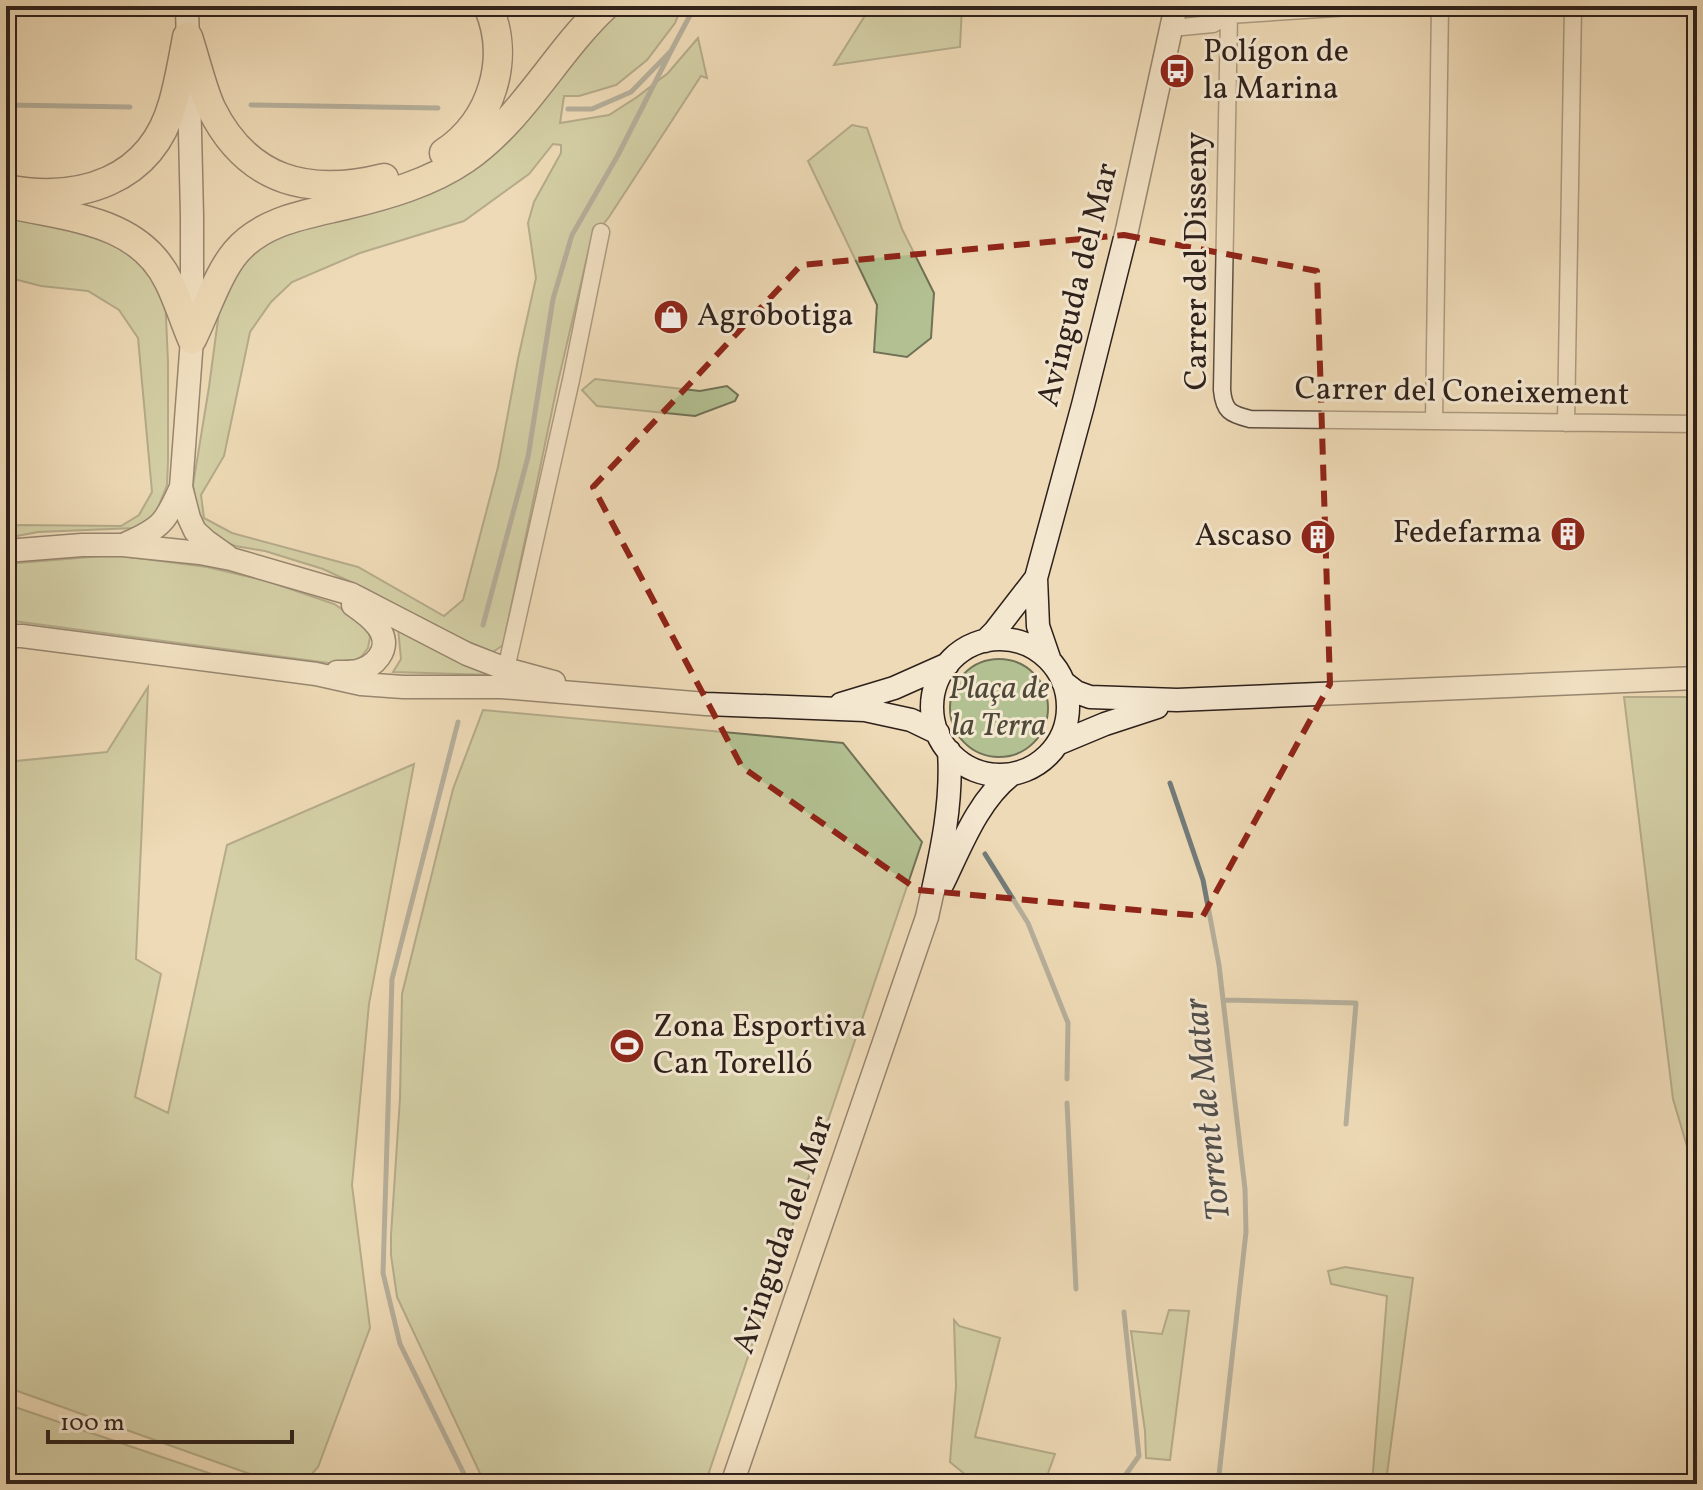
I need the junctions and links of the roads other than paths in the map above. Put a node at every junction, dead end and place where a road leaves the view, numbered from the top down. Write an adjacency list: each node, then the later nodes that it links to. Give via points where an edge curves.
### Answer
1 (187, 6): 10 (main road)
2 (488, 6): 10 (highway, via 498,64 474,126 431,161 358,184 299,182 273,174 246,156 209,104)
3 (605, 6): 14 (highway, via 517,110 464,160 425,181 293,217 254,235 223,270)
4 (1176, 6): 9 (main road, Avinguda del Mar)
5 (1366, 6): 8 (street)
6 (1440, 6): 16 (street)
7 (1573, 6): 17 (street)
8 (1221, 10): 9 (street, via 1213,24); 15 (street, Carrer del Disseny, via 1222,390)
9 (1171, 28): 23 (main road, Avinguda del Mar, via 1127,230)
10 (188, 37): 11 (highway, via 173,105 139,161 101,185 80,191); 14 (main road)
11 (6, 189)
12 (6, 203): 14 (highway, via 107,226 140,245 169,282)
13 (601, 232): 29 (street)
14 (192, 339): 19 (main road)
15 (1228, 410): 16 (street, Carrer del Coneixement, via 1250,419)
16 (1434, 421): 17 (street, Carrer del Coneixement)
17 (1566, 423): 18 (street, Carrer del Coneixement)
18 (1697, 424)
19 (181, 487): 20 (main road, via 160,526); 22 (main road, via 195,531)
20 (123, 545): 21 (main road); 22 (main road)
21 (7, 552)
22 (231, 559): 24 (main road)
23 (1036, 578): 26 (main road, Avinguda del Mar); 27 (main road, Avinguda del Mar, via 1036,615)
24 (326, 587): 29 (main road); 30 (main road, via 376,623 384,643 371,666)
25 (11, 634): 30 (main road)
26 (985, 641): 27 (main road, via 1020,643); 28 (main road)
27 (1050, 661): 32 (main road)
28 (948, 664): 35 (main road); 36 (main road, via 934,694 933,714)
29 (506, 669): 33 (main road)
30 (316, 674): 33 (main road, via 361,684 501,687)
31 (1697, 678): 34 (main road)
32 (1063, 682): 34 (main road, via 1090,697); 37 (main road, via 1068,714)
33 (617, 697): 35 (main road)
34 (1177, 700): 37 (main road)
35 (829, 708): 36 (main road, via 911,720)
36 (943, 742): 38 (main road, via 965,765); 39 (main road, Avinguda del Mar, via 949,800)
37 (1057, 744): 38 (main road, via 1035,765)
38 (1012, 774): 39 (main road, Avinguda del Mar, via 987,801)
39 (927, 917): 40 (main road, Avinguda del Mar)
40 (732, 1484)

